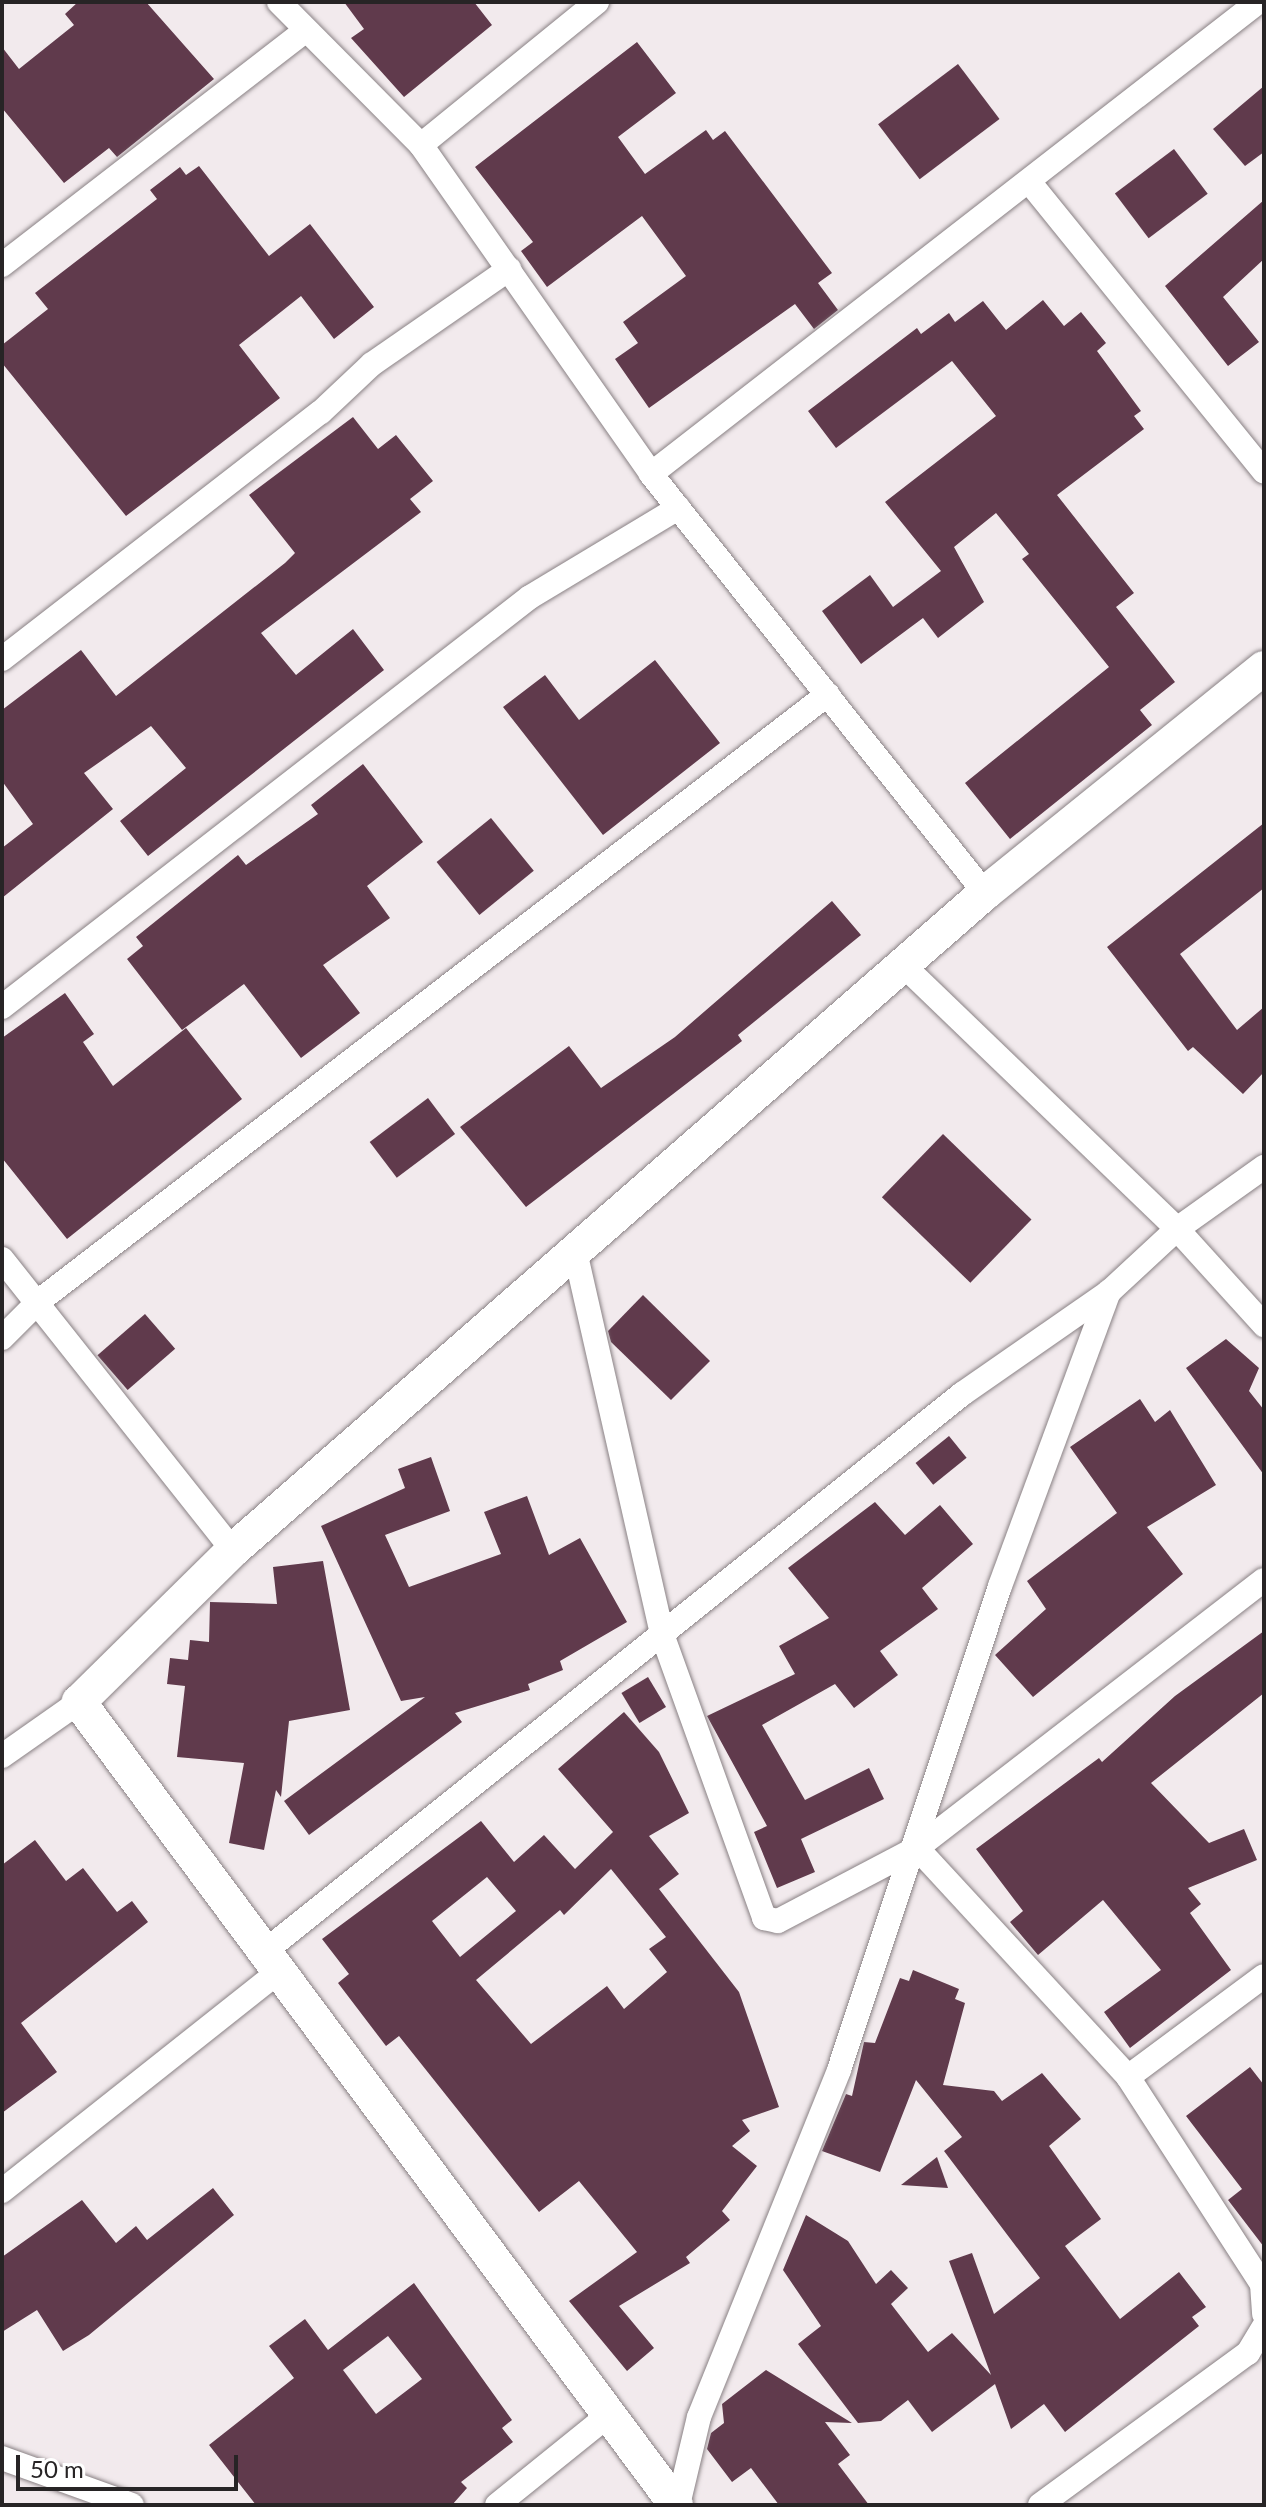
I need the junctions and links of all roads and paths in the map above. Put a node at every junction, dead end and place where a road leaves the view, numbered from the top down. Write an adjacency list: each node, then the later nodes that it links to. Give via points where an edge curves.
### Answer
1 (279, 2): 4 (street)
2 (597, 2): 5 (street)
3 (1258, 2): 6 (street)
4 (304, 32): 5 (street); 7 (street)
5 (421, 145): 8 (street)
6 (1031, 184): 9 (street); 10 (street)
7 (2, 265)
8 (509, 269): 10 (street); 12 (street, via 372,364 321,412)
9 (1264, 472)
10 (651, 474): 11 (street)
11 (678, 508): 14 (street); 17 (street, via 530,597)
12 (2, 659)
13 (1264, 668): 15 (street)
14 (828, 694): 15 (street); 23 (street)
15 (985, 893): 16 (street)
16 (903, 965): 19 (street); 20 (street)
17 (2, 1007)
18 (1264, 1167): 19 (street)
19 (1177, 1229): 22 (street); 24 (street)
20 (575, 1251): 26 (street); 28 (street)
21 (2, 1259): 23 (street)
22 (1109, 1292): 28 (street, via 1006,1361); 31 (street, via 1000,1586)
23 (39, 1301): 25 (street); 26 (street)
24 (1264, 1325)
25 (2, 1338)
26 (233, 1550): 29 (street)
27 (1264, 1580): 31 (street)
28 (662, 1634): 31 (street, via 764,1918 778,1921); 32 (street)
29 (79, 1702): 30 (street); 32 (street)
30 (2, 1756)
31 (917, 1848): 34 (street); 42 (street, via 839,2070 728,2338)
32 (271, 1962): 35 (street); 38 (street)
33 (1264, 1976): 34 (street)
34 (1128, 2077): 36 (street, via 1262,2284)
35 (2, 2191)
36 (1264, 2314)
37 (1264, 2326): 43 (street, via 1248,2353)
38 (606, 2417): 41 (street); 42 (street)
39 (2, 2458): 40 (street)
40 (132, 2505)
41 (497, 2505)
42 (677, 2505)
43 (1040, 2505)

